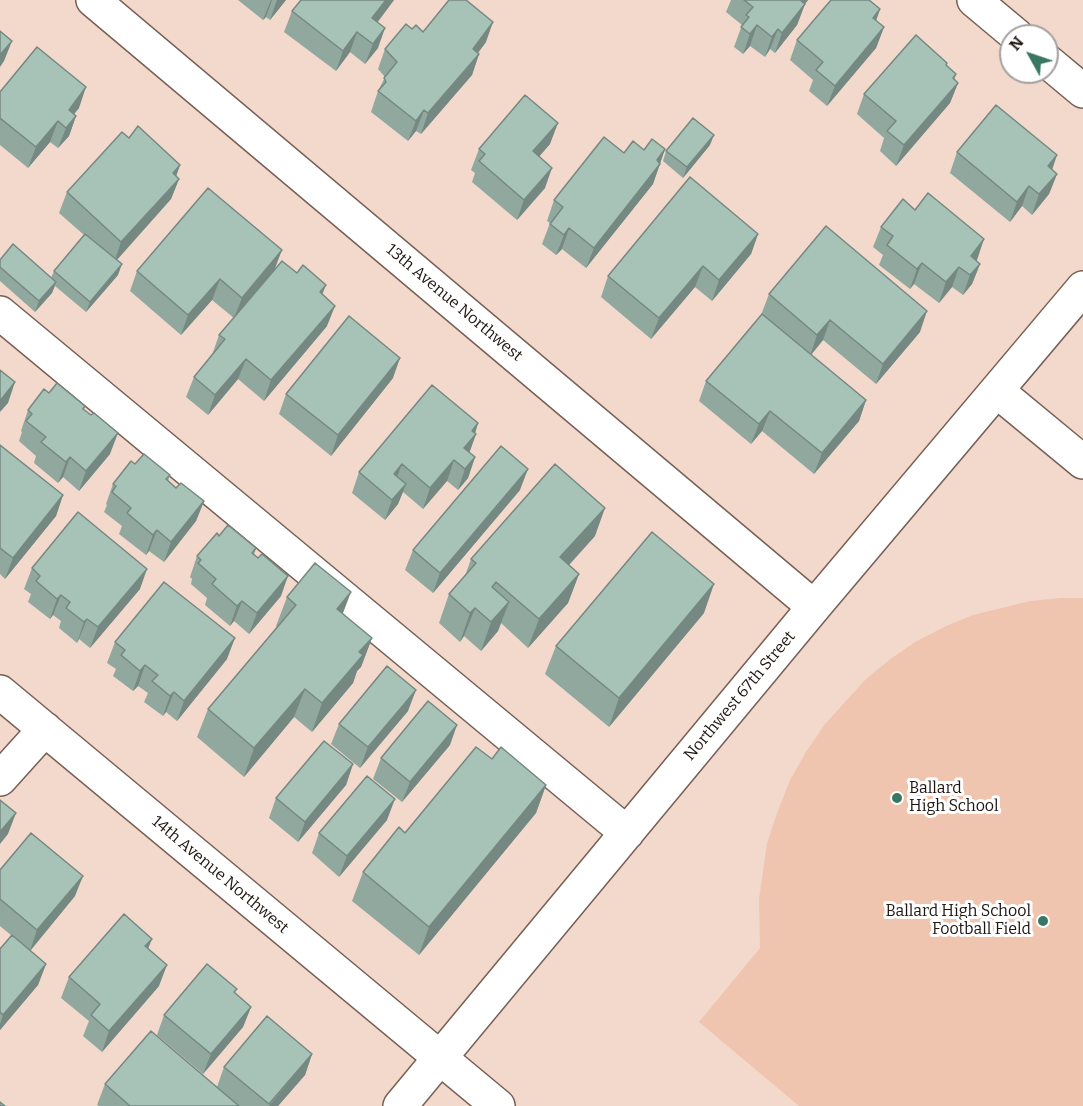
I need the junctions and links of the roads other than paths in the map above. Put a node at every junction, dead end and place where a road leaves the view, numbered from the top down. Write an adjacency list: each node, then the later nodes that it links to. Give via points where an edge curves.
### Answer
1 (93, 0): 10 (street, 13th Avenue Northwest)
2 (974, 0): 3 (street)
3 (1003, 24)
4 (1059, 71): 5 (street)
5 (1083, 91)
6 (1083, 288): 8 (street, Northwest 67th Street)
7 (0, 313): 14 (street)
8 (997, 391): 9 (street); 10 (street, Northwest 67th Street)
9 (1083, 462)
10 (814, 607): 14 (street, Northwest 67th Street)
11 (0, 692): 12 (street, 14th Avenue Northwest)
12 (45, 729): 13 (street); 15 (street, 14th Avenue Northwest)
13 (0, 779)
14 (627, 833): 15 (street, Northwest 67th Street)
15 (440, 1059): 16 (street, Northwest 67th Street); 17 (street, 14th Avenue Northwest)
16 (400, 1106)
17 (498, 1106)

